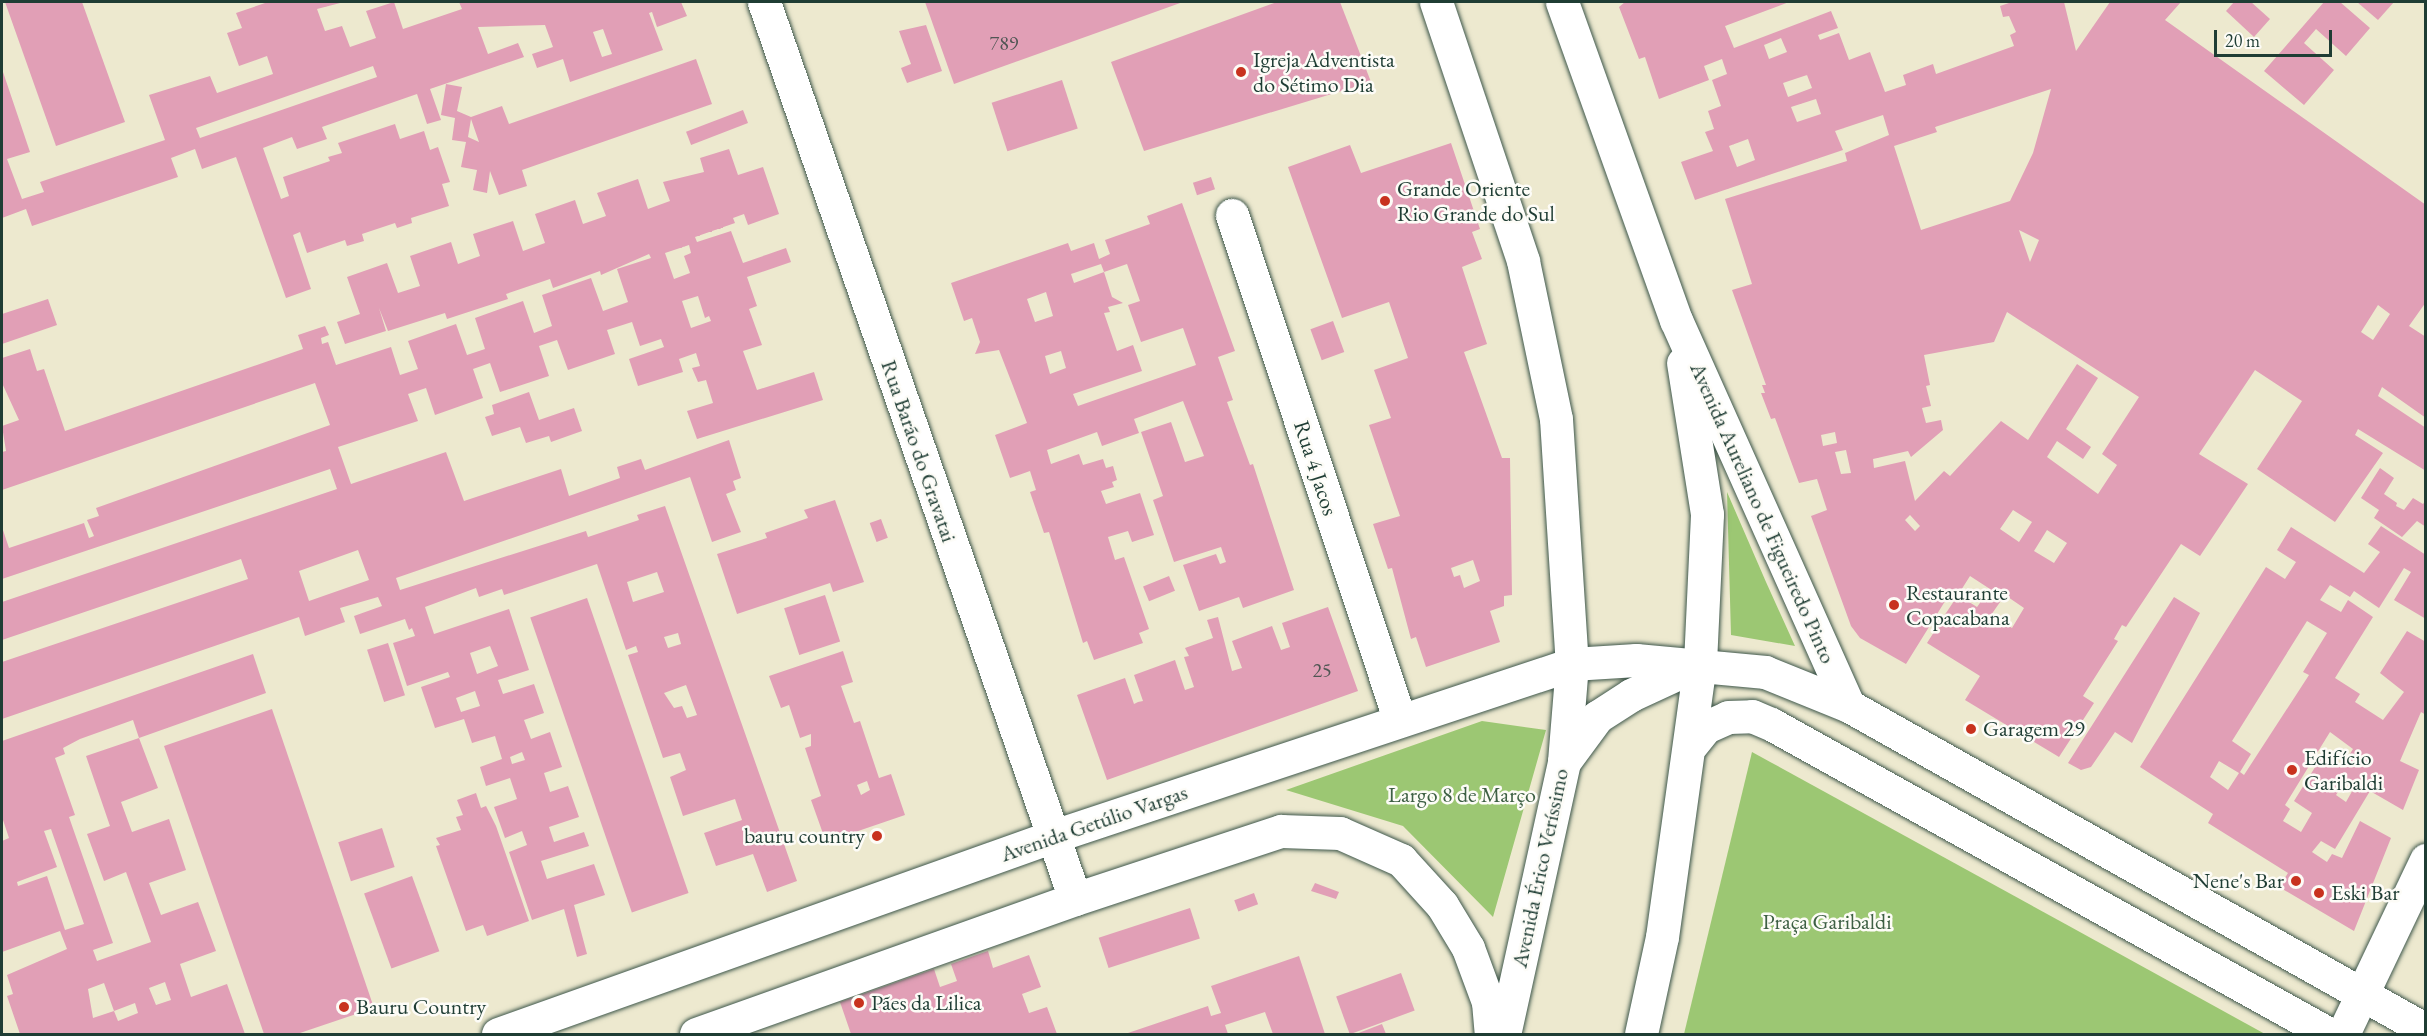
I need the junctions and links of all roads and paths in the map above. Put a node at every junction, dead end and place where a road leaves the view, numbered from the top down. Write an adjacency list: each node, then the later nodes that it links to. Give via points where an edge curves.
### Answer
1 (764, 2): 12 (main road, Rua Barão do Gravatai)
2 (1436, 2): 7 (main road, via 1523,261 1556,419)
3 (1562, 2): 5 (main road, Avenida Aureliano de Figueiredo Pinto)
4 (1232, 215): 9 (main road, Rua 4 Jacos)
5 (1676, 320): 6 (main road, Avenida Aureliano de Figueiredo Pinto, via 1707,514); 8 (main road, Avenida Aureliano de Figueiredo Pinto)
6 (1700, 663): 7 (main road, Avenida Getúlio Vargas, via 1636,660); 8 (main road, via 1765,672); 10 (main road); 11 (main road, via 1631,695 1597,717)
7 (1572, 664): 9 (main road, Avenida Getúlio Vargas); 11 (main road, Avenida Érico Veríssimo)
8 (1849, 705): 15 (main road)
9 (1400, 721): 12 (main road, Avenida Getúlio Vargas)
10 (1692, 744): 21 (main road, via 1662,938); 22 (main road, via 1706,727 1728,717 1752,716 1771,724)
11 (1564, 762): 20 (main road, Avenida Érico Veríssimo)
12 (1051, 837): 14 (main road, Rua Barão do Gravatai); 17 (main road, Avenida Getúlio Vargas)
13 (2426, 860): 15 (main road)
14 (1075, 899): 18 (main road); 19 (main road, via 1281,831 1340,833 1401,860 1442,905 1468,948 1488,1002)
15 (2362, 995): 16 (main road); 23 (main road)
16 (2426, 1030)
17 (498, 1035)
18 (696, 1035)
19 (1491, 1035)
20 (1504, 1035)
21 (1641, 1035)
22 (2330, 1035)
23 (2343, 1035)

